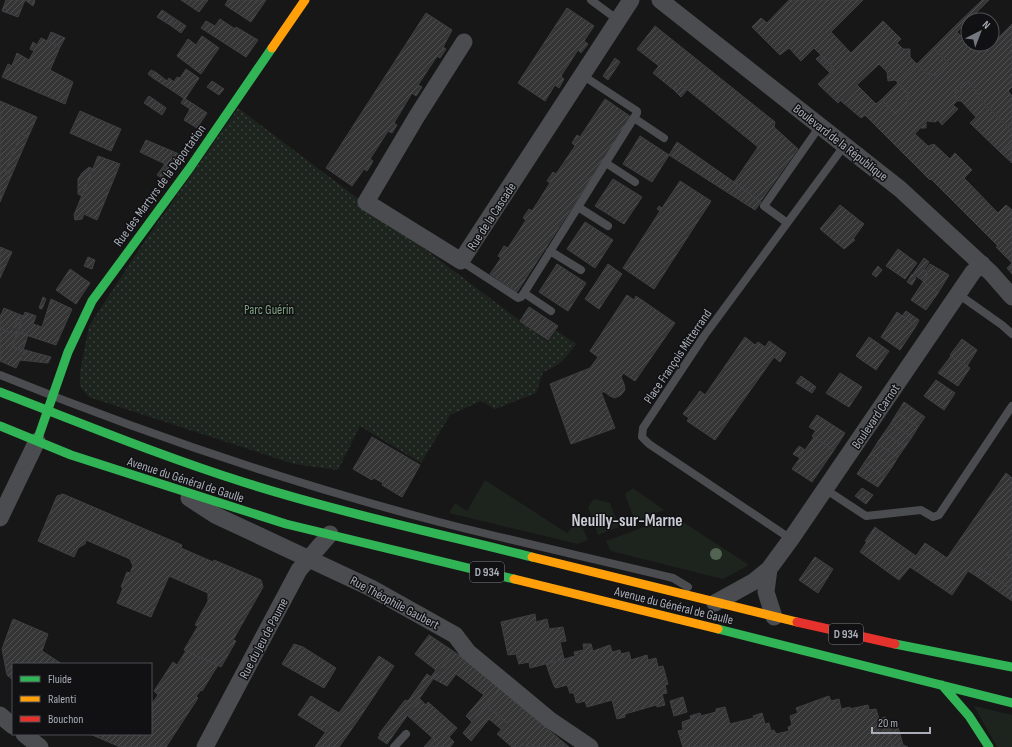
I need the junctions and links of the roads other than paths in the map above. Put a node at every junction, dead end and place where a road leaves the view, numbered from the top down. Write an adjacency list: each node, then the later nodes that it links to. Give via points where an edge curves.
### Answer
1 (305, 0): 28 (main road, Rue des Martyrs de la Déportation, via 188,169 92,301 80,322)
2 (591, 0): 5 (lane)
3 (631, 0): 5 (street, Rue de la Cascade)
4 (660, 0): 9 (street, Boulevard de la République)
5 (618, 20): 7 (street, Rue de la Cascade)
6 (464, 42): 18 (street, Rue de la Cascade, via 366,202)
7 (582, 75): 8 (lane, via 636,111); 18 (street, Rue de la Cascade)
8 (634, 118): 10 (lane); 12 (lane)
9 (820, 126): 11 (street, Boulevard de la République); 15 (lane, via 764,206)
10 (664, 138)
11 (844, 146): 15 (lane, Place François Mitterrand); 19 (street, Boulevard de la République, via 900,189)
12 (606, 163): 13 (lane); 14 (lane)
13 (635, 182)
14 (578, 207): 16 (lane); 17 (lane)
15 (786, 222): 39 (lane, Place François Mitterrand, via 704,336 643,428 642,437)
16 (608, 226)
17 (550, 250): 20 (lane); 21 (lane)
18 (461, 261): 21 (lane, via 518,298)
19 (982, 264): 22 (street, Boulevard Carnot, via 973,272); 23 (street, Boulevard de la République)
20 (581, 270)
21 (524, 292): 24 (lane)
22 (958, 294): 25 (lane, via 1002,324); 33 (street, Boulevard Carnot)
23 (1012, 296)
24 (551, 310)
25 (1012, 334)
26 (0, 376): 28 (lane)
27 (0, 392): 30 (main road, D 934)
28 (53, 396): 30 (main road, Rue des Martyrs de la Déportation); 37 (lane, via 251,467)
29 (1012, 406): 33 (lane, via 939,514 933,517 921,510 866,516)
30 (48, 410): 32 (main road, Rue des Martyrs de la Déportation); 36 (main road, Avenue du Général de Gaulle / D 934, via 158,453 242,482)
31 (0, 426): 32 (main road, D 934)
32 (37, 432): 34 (main road, Avenue du Général de Gaulle / D 934, via 72,455); 35 (street)
33 (825, 489): 39 (street, Boulevard Carnot)
34 (178, 490): 36 (main road, Avenue du Général de Gaulle / D 934, via 286,524); 40 (street, Rue Théophile Gaubert, via 215,515)
35 (0, 518)
36 (334, 520): 38 (main road, Avenue du Général de Gaulle / D 934); 40 (street, Rue du Jeu de Paume); 49 (main road, Avenue du Général de Gaulle / D 934)
37 (439, 522): 38 (lane); 41 (lane)
38 (436, 535): 43 (main road, Avenue du Général de Gaulle / D 934)
39 (791, 540): 42 (street, Boulevard Carnot)
40 (310, 559): 56 (street, Rue du Jeu de Paume, via 299,570); 58 (street, Rue Théophile Gaubert, via 397,602 455,635 468,652 550,720)
41 (595, 559): 43 (lane); 44 (lane, via 673,578)
42 (769, 569): 44 (street, Boulevard Carnot, via 753,582); 45 (street, Boulevard Carnot, via 766,592)
43 (599, 575): 44 (main road, Avenue du Général de Gaulle / D 934)
44 (715, 603): 45 (main road, Avenue du Général de Gaulle / D 934)
45 (774, 617): 47 (main road, Avenue du Général de Gaulle / D 934)
46 (1005, 655): 47 (main road)
47 (979, 660): 48 (main road, Avenue du Général de Gaulle / D 934)
48 (1012, 667)
49 (942, 685): 50 (main road, Avenue du Général de Gaulle / D 934); 59 (main road, via 969,716)
50 (1012, 703)
51 (0, 715): 52 (street)
52 (12, 725)
53 (406, 734): 57 (lane)
54 (25, 735): 55 (street)
55 (40, 747)
56 (205, 747)
57 (394, 747)
58 (590, 747)
59 (989, 747)

